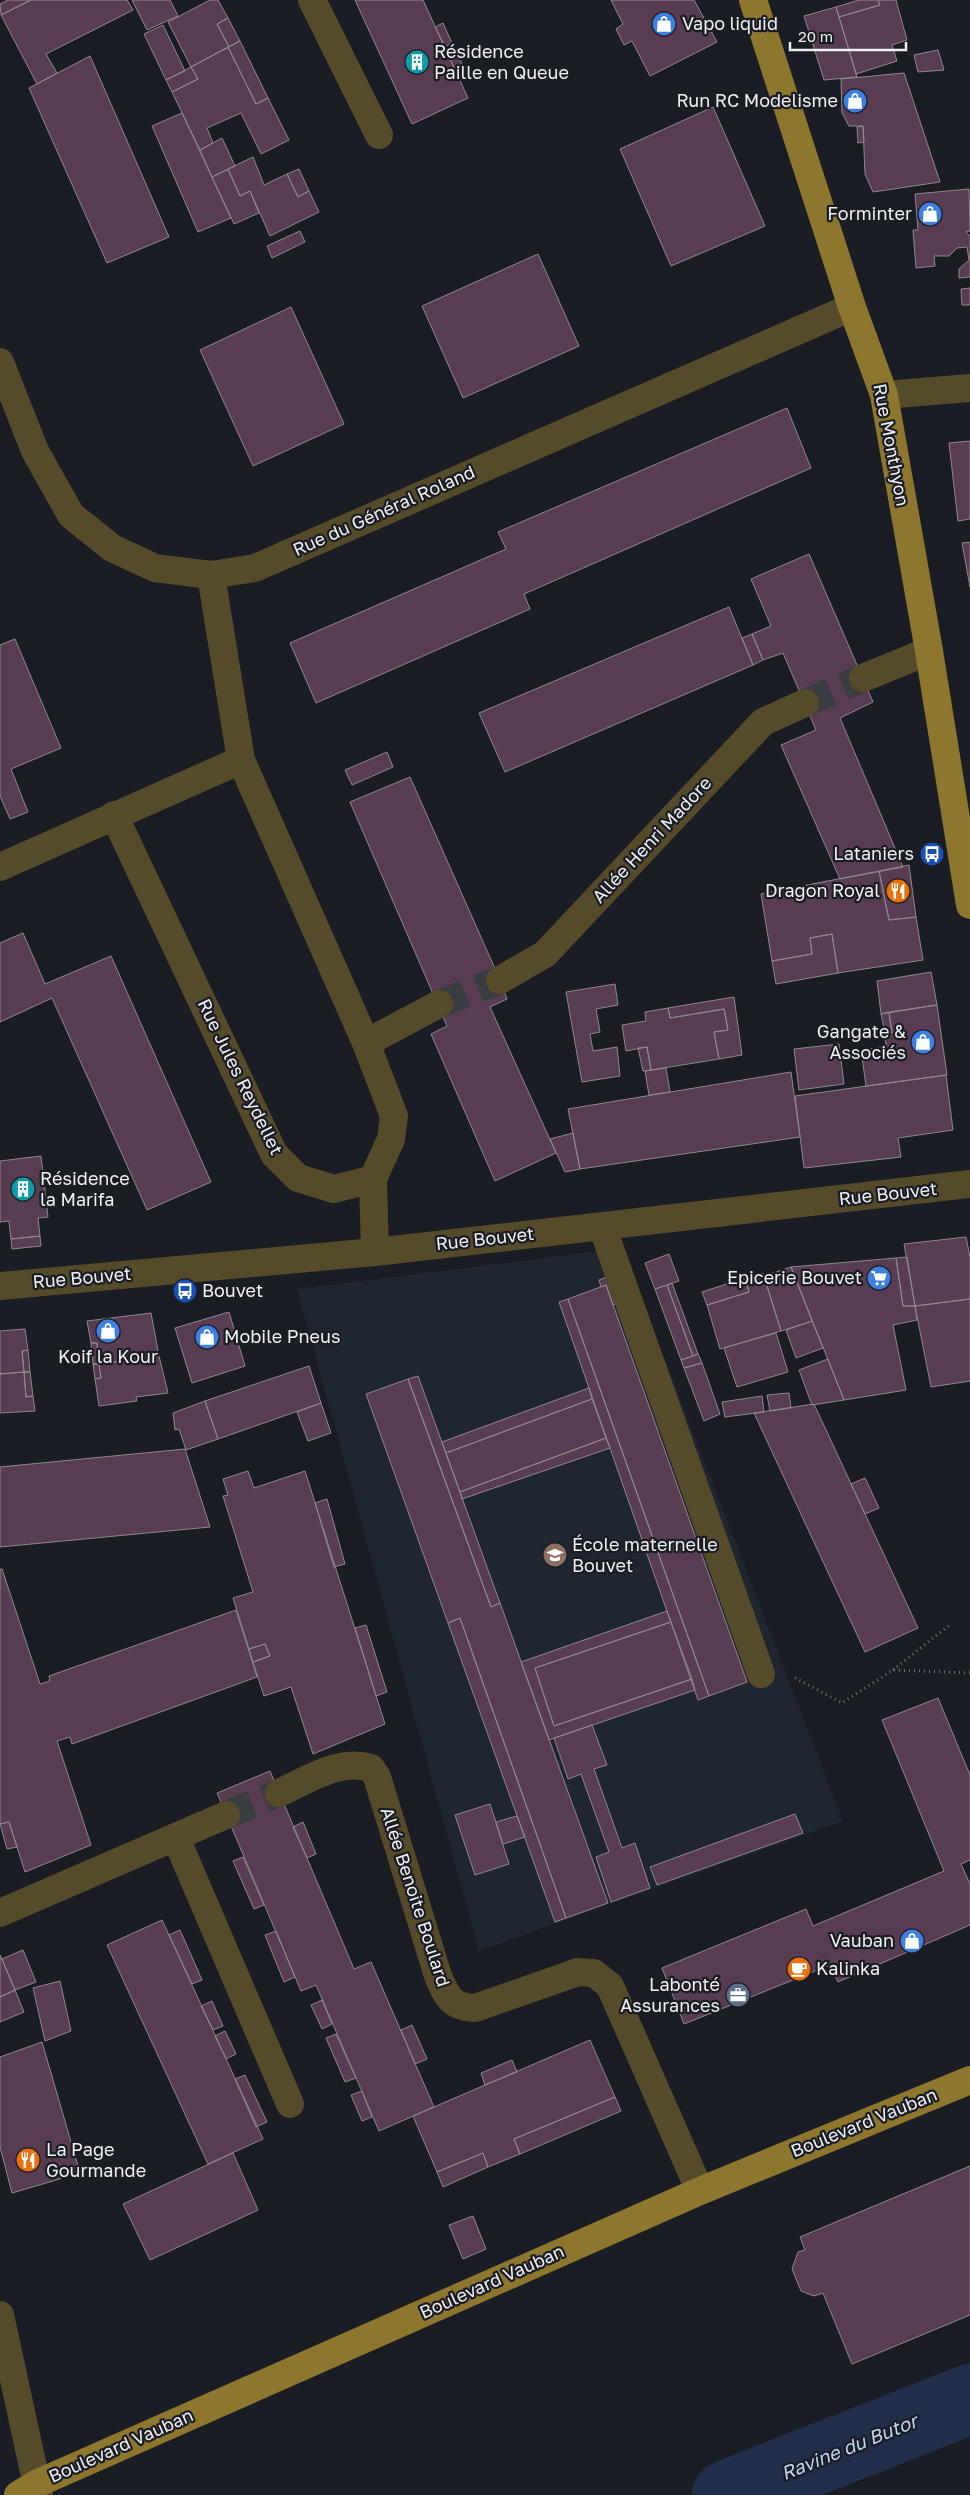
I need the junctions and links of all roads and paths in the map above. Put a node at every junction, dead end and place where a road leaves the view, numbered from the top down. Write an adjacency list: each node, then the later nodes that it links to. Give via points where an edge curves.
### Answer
1 (312, 0): 3 (street)
2 (756, 1): 4 (main road, Rue Monthyon)
3 (379, 135)
4 (852, 307): 7 (main road, Rue Monthyon); 8 (street, Rue du Général Roland, via 255,568)
5 (0, 362): 8 (street, Rue du Général Roland, via 35,451 71,515 112,548 155,568)
6 (970, 388): 7 (street)
7 (884, 395): 9 (main road, Rue Monthyon)
8 (212, 575): 12 (street)
9 (929, 651): 10 (street); 15 (main road, Rue Monthyon)
10 (863, 678)
11 (805, 703): 16 (street, Allée Henri Madore, via 764,722 545,954)
12 (241, 760): 13 (street); 18 (street)
13 (114, 815): 14 (street); 19 (street, Rue Jules Reydellet, via 274,1154 298,1178 334,1189)
14 (0, 867)
15 (970, 905)
16 (500, 980)
17 (439, 1004): 18 (street)
18 (366, 1043): 19 (street, via 394,1116 391,1140)
19 (373, 1179): 22 (street)
20 (970, 1184): 21 (street, Rue Bouvet)
21 (602, 1226): 22 (street, Rue Bouvet); 25 (street)
22 (375, 1252): 23 (street, Rue Bouvet)
23 (0, 1286)
24 (951, 1624): 26 (path)
25 (758, 1665): 26 (path, via 842,1703)
26 (893, 1670): 27 (path)
27 (970, 1673)
28 (279, 1793): 34 (street, Allée Benoite Boulard, via 340,1766 358,1764 371,1768 377,1777 438,1976 446,1996 461,2008 475,2008 578,1972 594,1973 610,1986)
29 (226, 1815): 30 (street)
30 (176, 1838): 31 (street); 33 (street)
31 (0, 1913)
32 (970, 2080): 34 (main road, Boulevard Vauban)
33 (290, 2104)
34 (700, 2191): 36 (main road, Boulevard Vauban)
35 (0, 2314): 36 (street)
36 (32, 2491)

